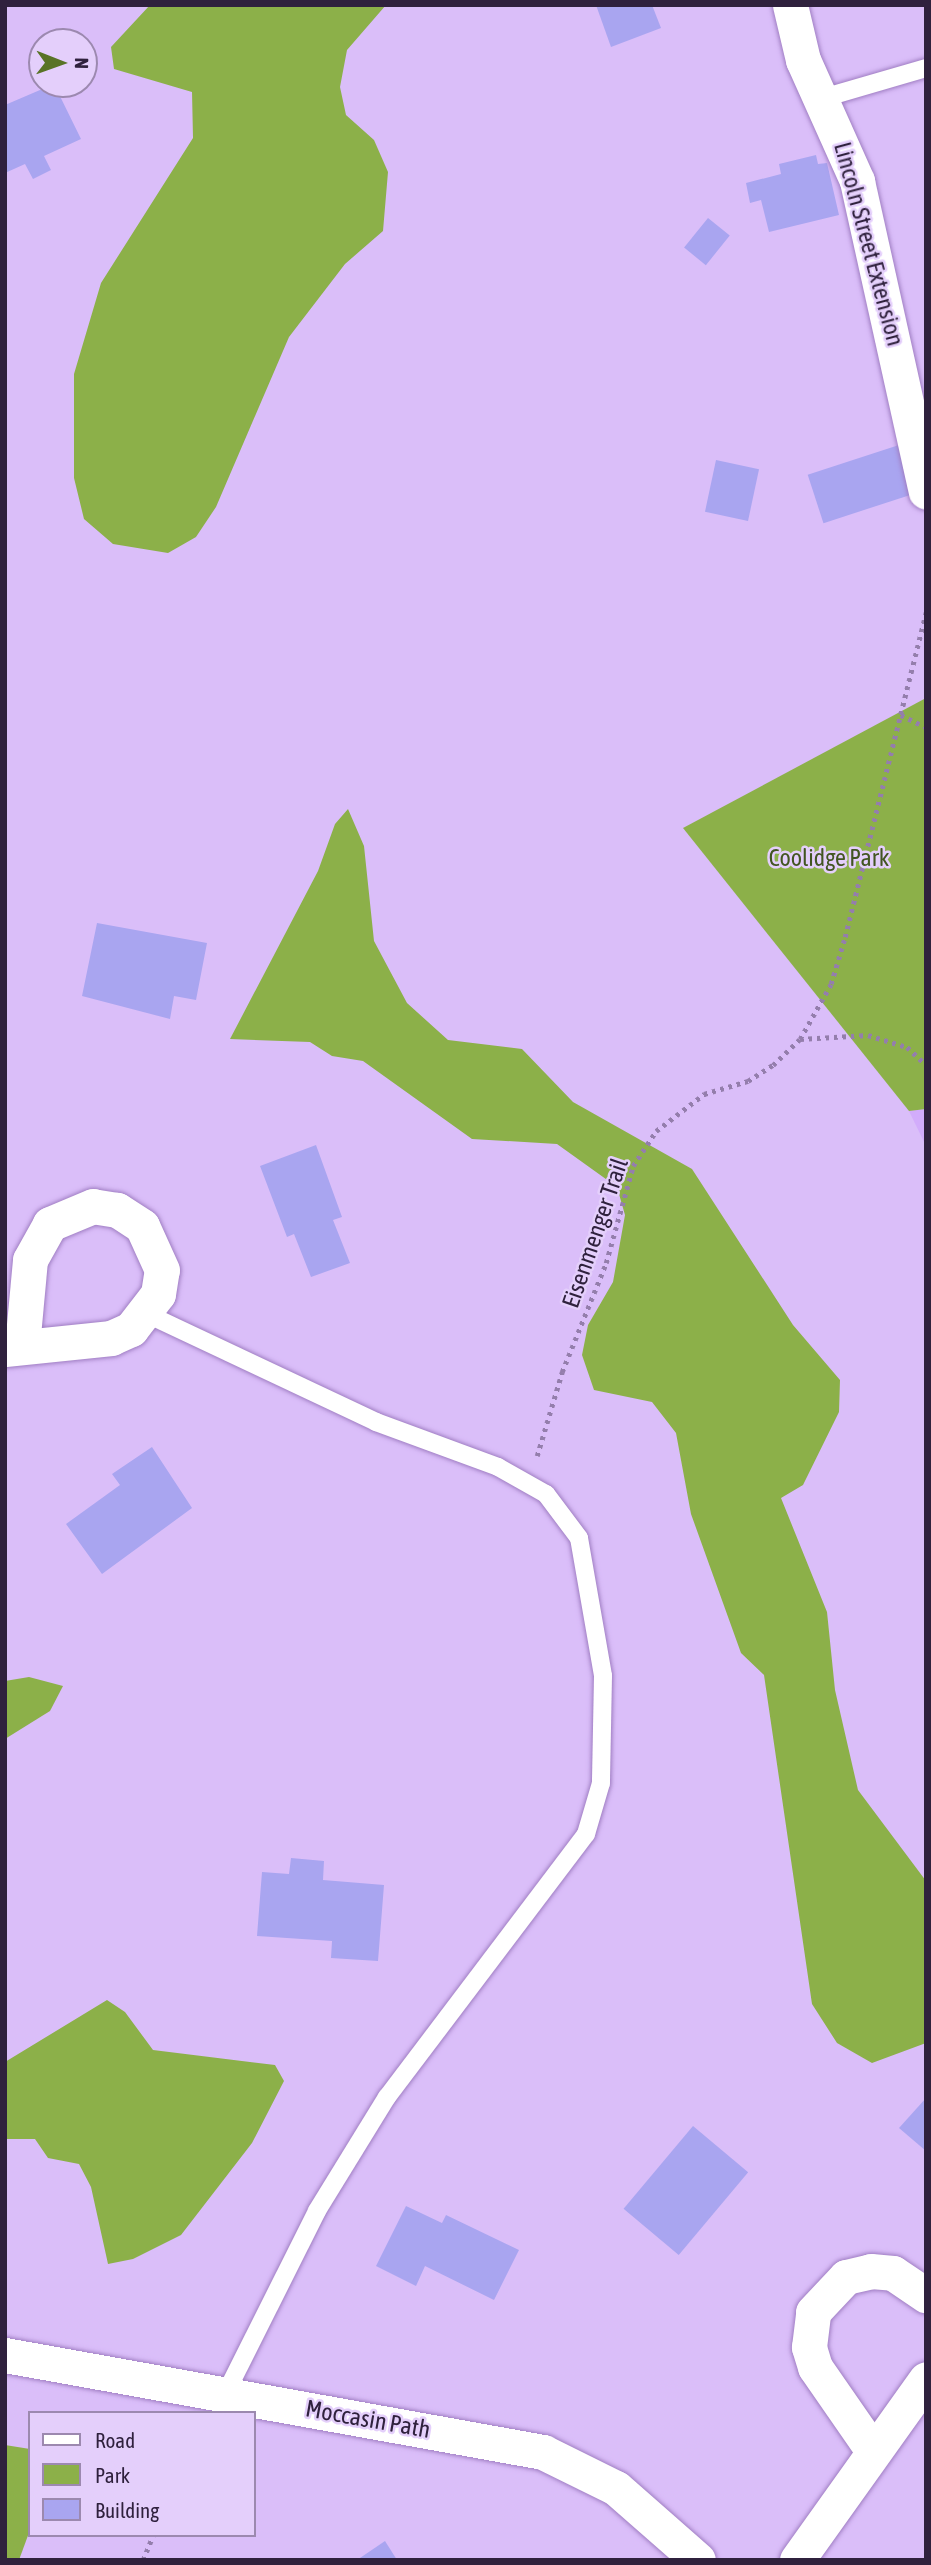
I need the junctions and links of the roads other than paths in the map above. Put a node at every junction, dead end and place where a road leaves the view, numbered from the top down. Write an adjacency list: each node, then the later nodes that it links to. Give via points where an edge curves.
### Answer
1 (790, 5): 3 (street, Lincoln Street Extension, via 803,60)
2 (926, 68): 3 (lane)
3 (823, 98): 4 (street, Lincoln Street Extension, via 857,181)
4 (926, 491)
5 (147, 1314): 6 (street, via 110,1338); 6 (street, via 162,1270 142,1226 117,1210 69,1211 36,1243); 10 (lane, via 376,1422 523,1479 565,1513 591,1577 604,1736 596,1810 573,1856 387,2097 310,2223)
6 (14, 1348)
7 (926, 2295): 11 (street, via 893,2273 871,2271 846,2277 813,2312 809,2347 815,2367)
8 (5, 2355): 10 (street, Moccasin Path)
9 (926, 2379): 11 (street)
10 (226, 2393): 12 (street, Moccasin Path, via 543,2452 616,2488)
11 (871, 2448): 13 (street)
12 (698, 2560)
13 (797, 2560)

